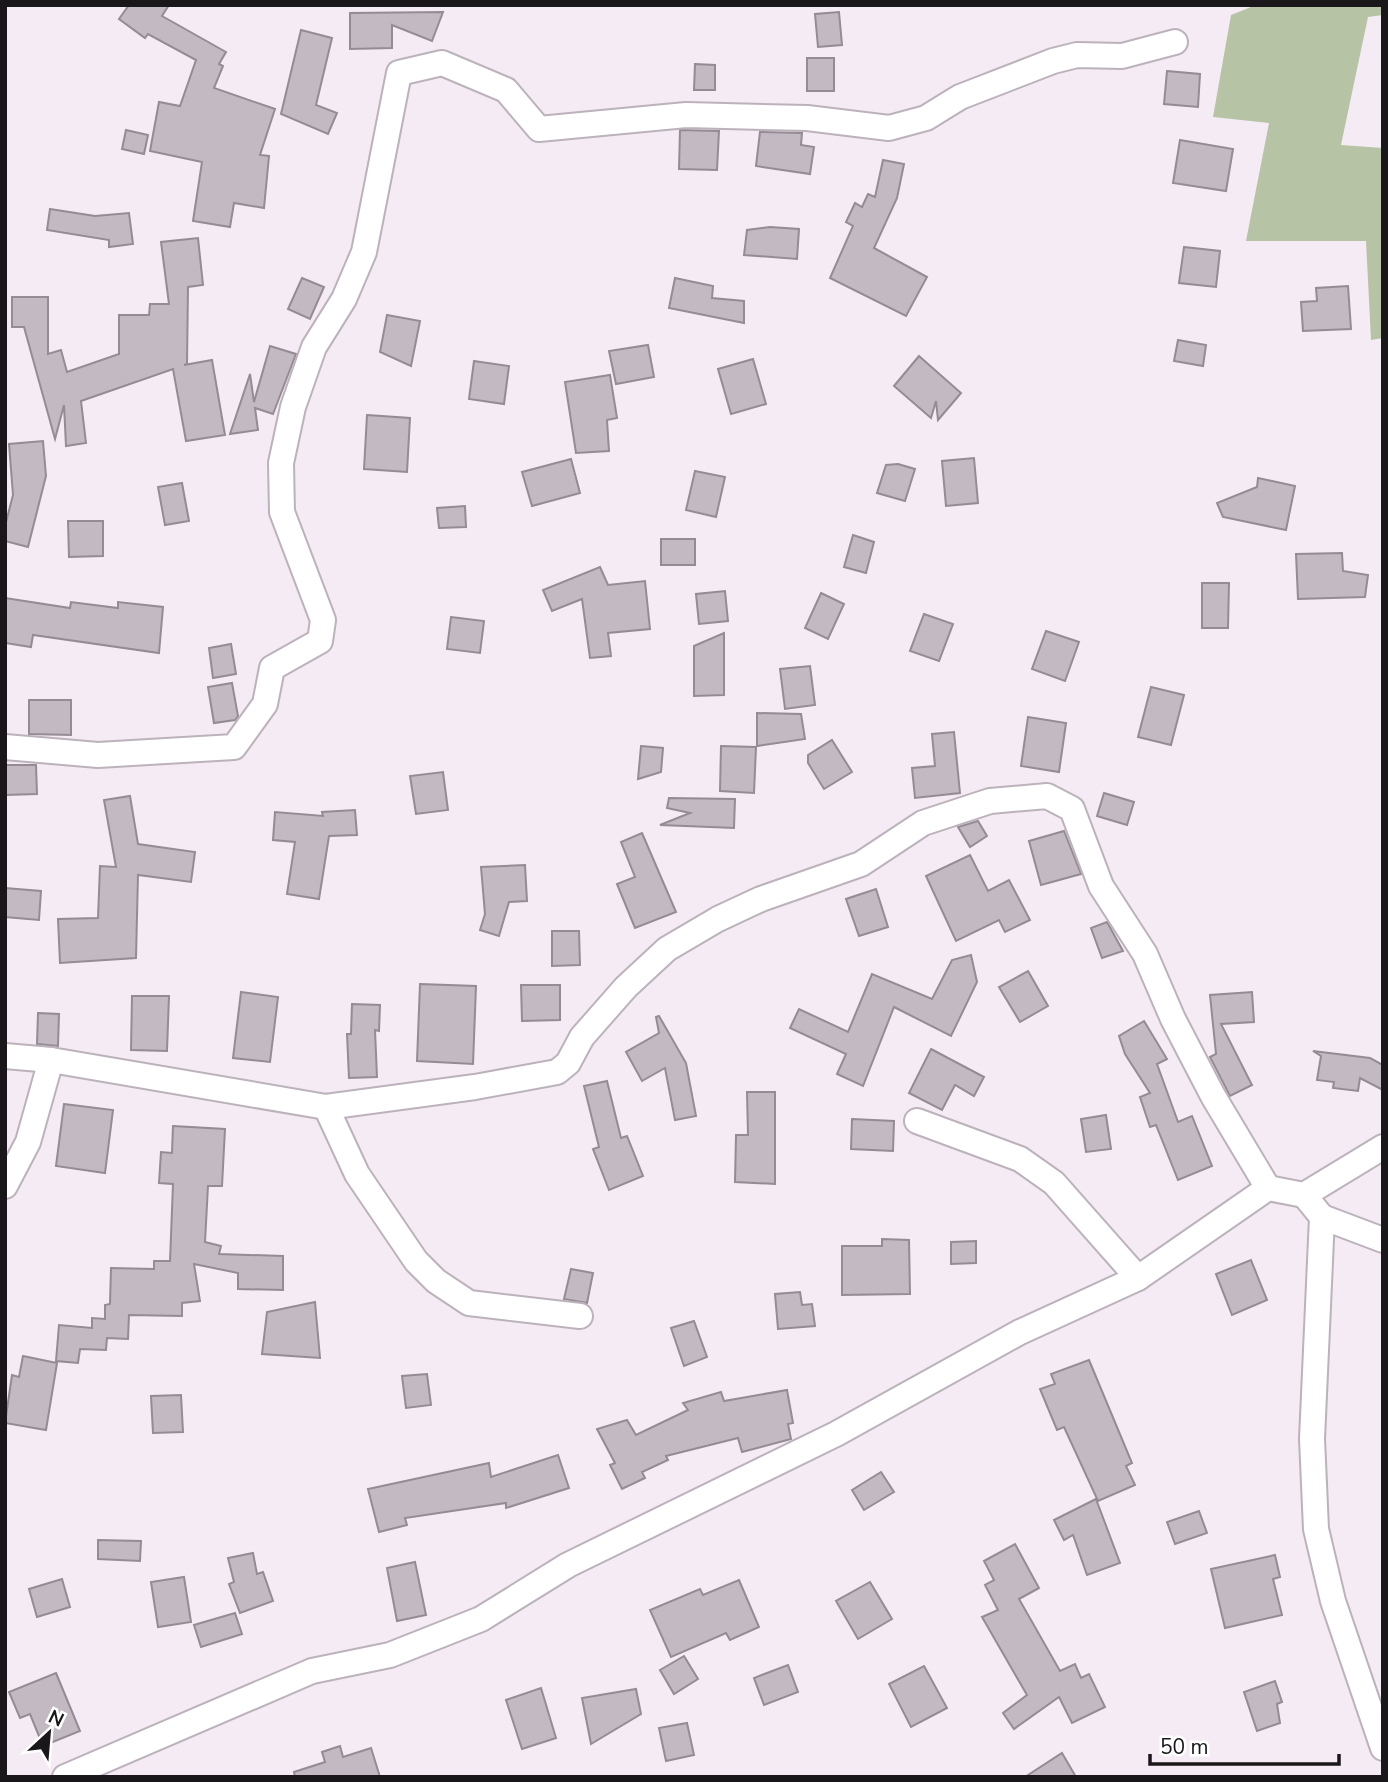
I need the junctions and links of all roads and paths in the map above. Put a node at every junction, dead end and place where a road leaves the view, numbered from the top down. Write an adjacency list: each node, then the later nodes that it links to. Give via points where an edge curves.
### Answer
1 (1175, 42): 2 (street, via 1122,56 1077,55 1053,61 960,97 926,118 889,128 807,118 685,116 539,129 506,90 442,63 399,73 364,252 344,299 314,347 293,407 281,463 282,513 323,620 320,641 272,668 265,704 234,747 98,755)
2 (5, 747)
3 (5, 1056): 4 (street)
4 (51, 1060): 5 (street); 8 (street, via 28,1142)
5 (326, 1107): 9 (street, via 556,1072 568,1063 582,1037 626,987 667,950 718,919 862,864 923,823 990,801 1047,796 1072,809 1101,886 1145,954 1213,1096); 14 (street, via 357,1174 416,1261 436,1281 469,1303)
6 (917, 1121): 13 (street, via 1020,1159 1054,1183)
7 (1383, 1147): 10 (street)
8 (5, 1186)
9 (1269, 1188): 10 (street); 13 (street)
10 (1304, 1195): 11 (street)
11 (1322, 1217): 12 (street); 15 (street, via 1312,1439 1316,1529 1333,1601)
12 (1383, 1240)
13 (1138, 1278): 16 (street, via 1020,1332 836,1434 568,1566 481,1619 390,1655 312,1671)
14 (580, 1316)
15 (1383, 1748)
16 (65, 1777)

